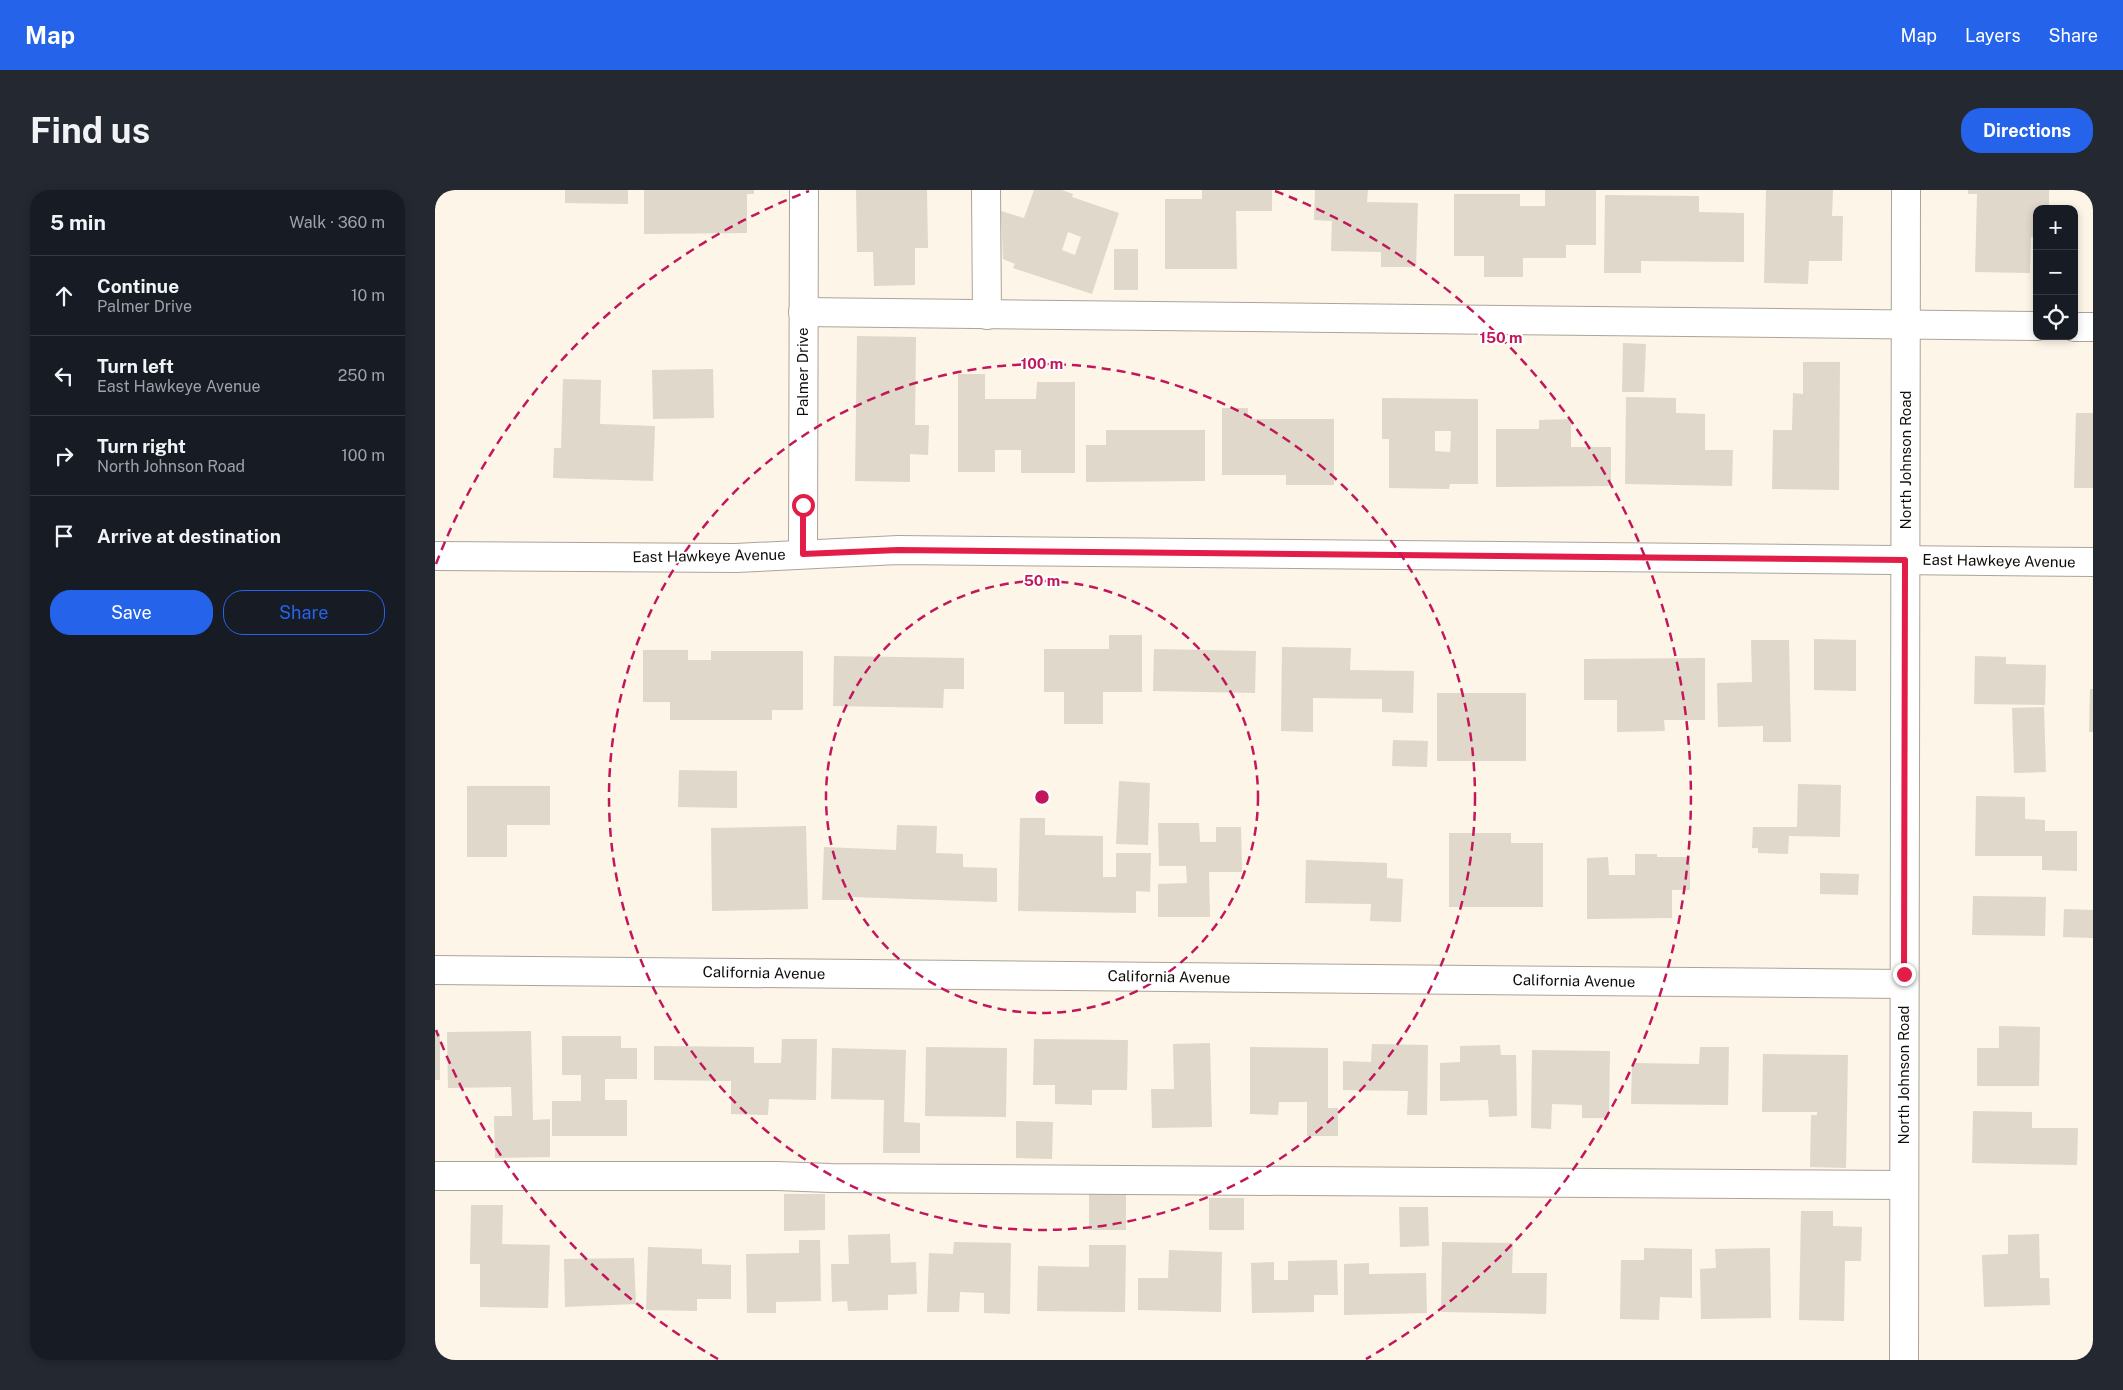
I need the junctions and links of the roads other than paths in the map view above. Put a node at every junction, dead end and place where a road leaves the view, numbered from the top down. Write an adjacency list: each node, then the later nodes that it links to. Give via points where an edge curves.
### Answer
1 (804, 190): 4 (street, Palmer Drive)
2 (986, 190): 5 (street)
3 (1906, 190): 6 (street, North Johnson Road)
4 (803, 312): 5 (street); 10 (street, Palmer Drive)
5 (987, 315): 6 (street)
6 (1906, 325): 7 (street); 12 (street, North Johnson Road)
7 (2033, 326)
8 (2078, 327): 9 (street)
9 (2093, 327)
10 (803, 554): 11 (street, East Hawkeye Avenue, via 736,558); 12 (street, East Hawkeye Avenue, via 898,550)
11 (435, 556)
12 (1905, 560): 13 (street, East Hawkeye Avenue); 15 (street, North Johnson Road)
13 (2093, 562)
14 (435, 970): 15 (street, California Avenue)
15 (1903, 984): 17 (street, North Johnson Road)
16 (435, 1176): 17 (street)
17 (1904, 1185): 18 (street, North Johnson Road)
18 (1904, 1360)

